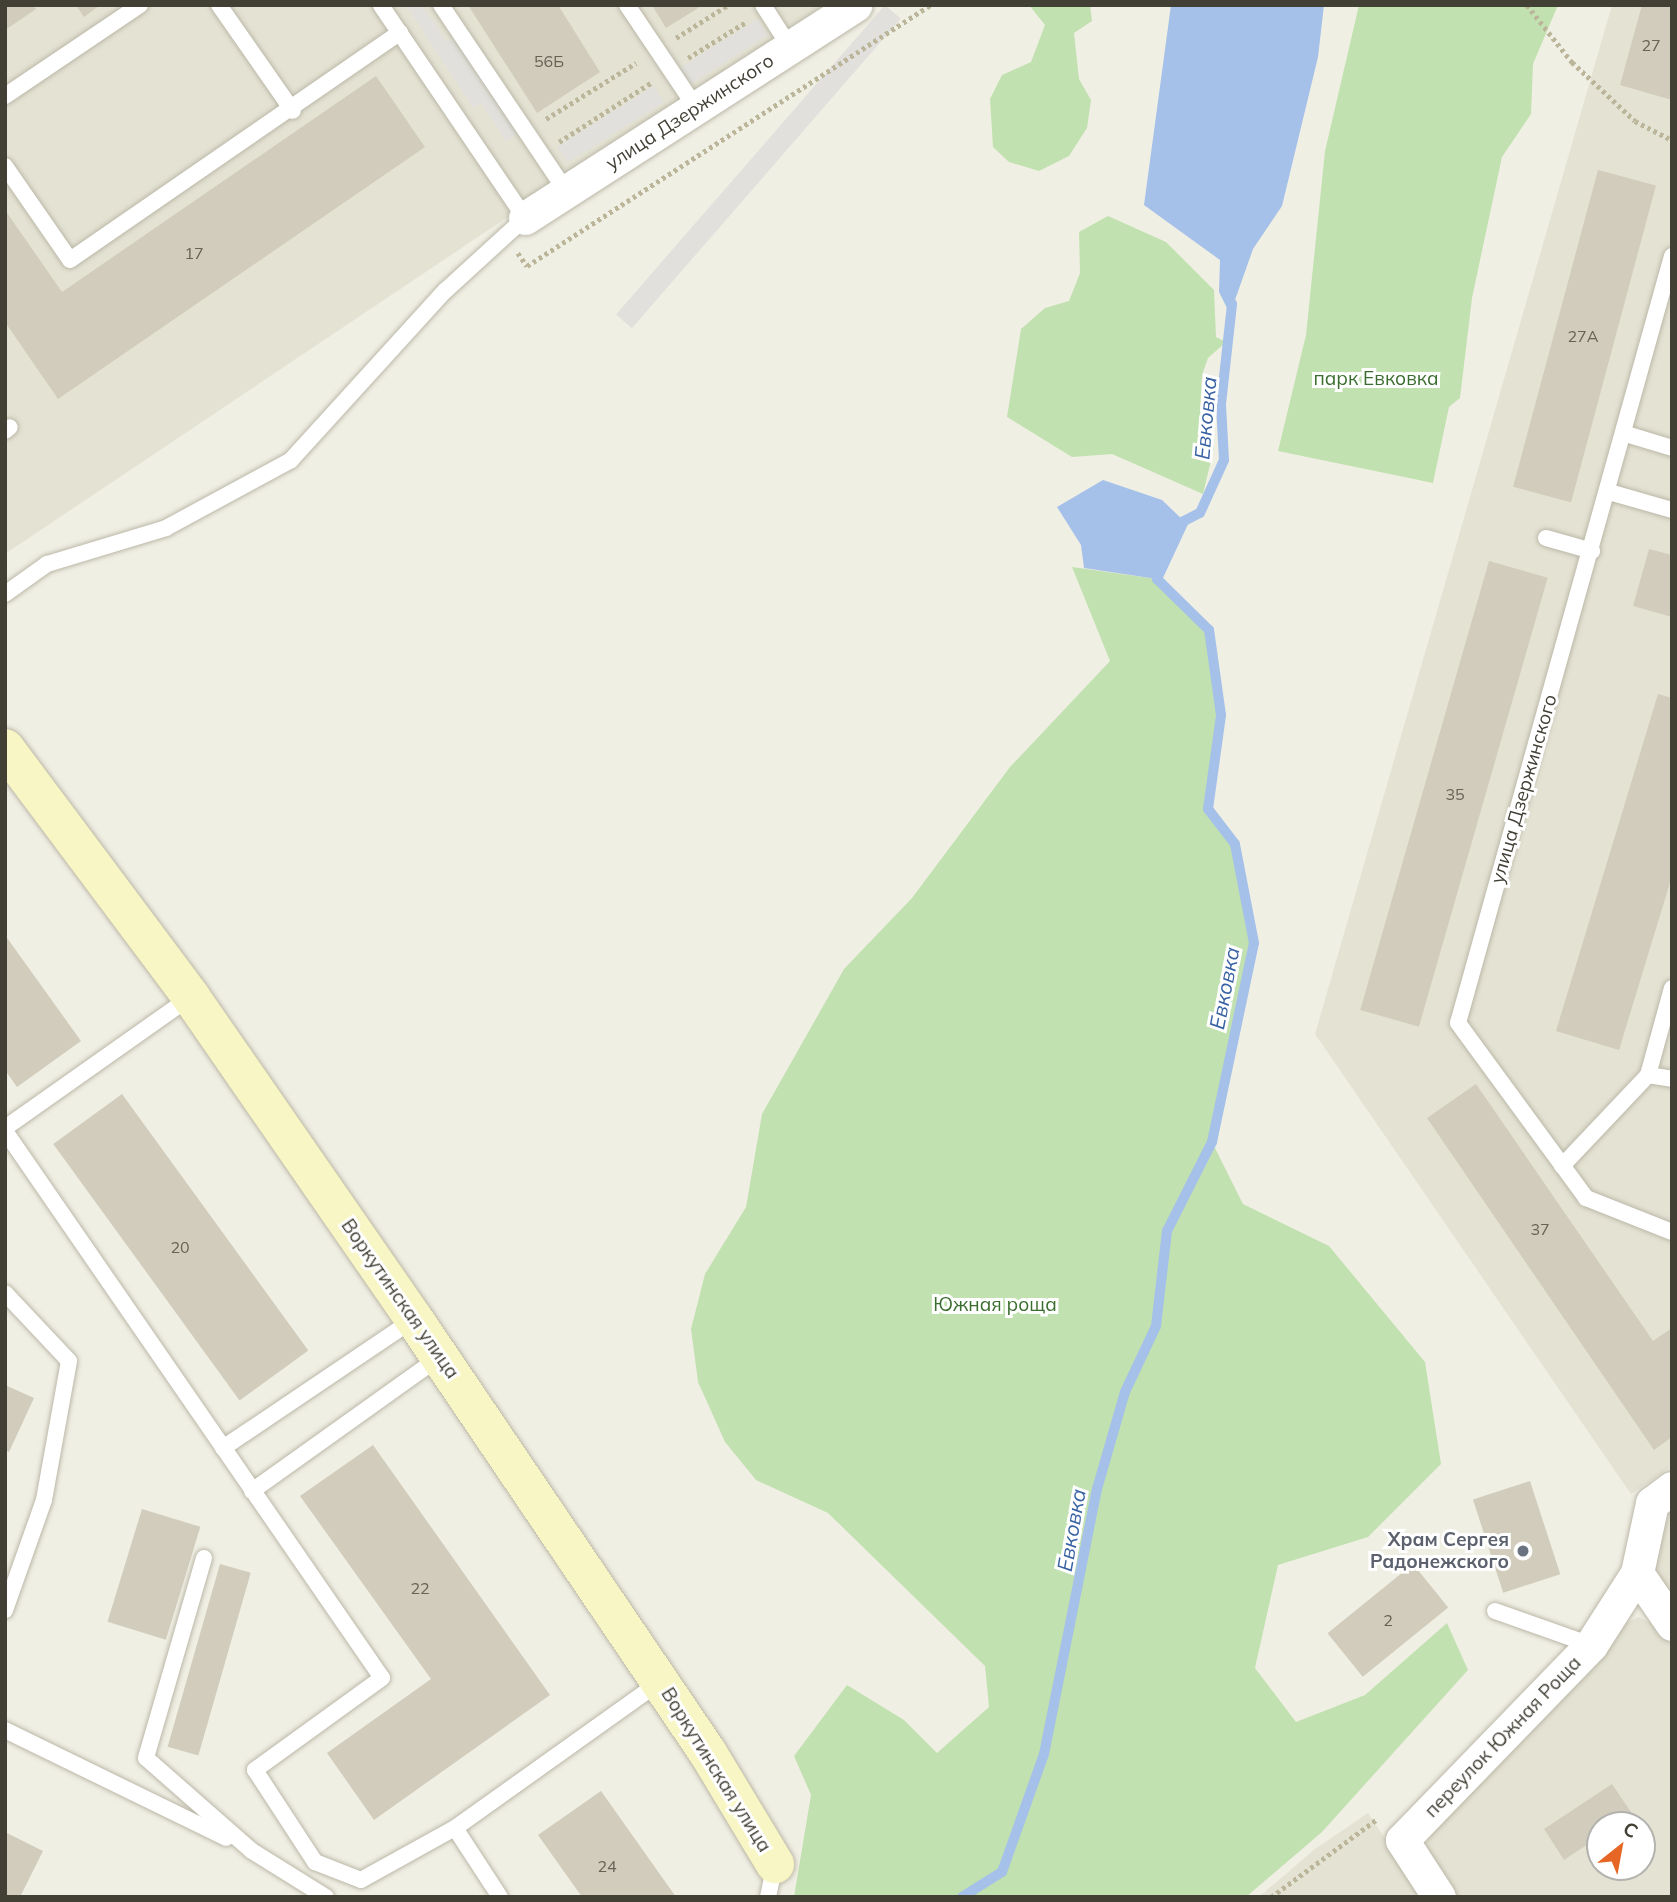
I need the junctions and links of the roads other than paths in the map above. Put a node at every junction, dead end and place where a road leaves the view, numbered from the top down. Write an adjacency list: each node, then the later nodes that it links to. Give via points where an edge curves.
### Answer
1 (140, 5): 10 (lane)
2 (219, 5): 12 (lane)
3 (381, 5): 8 (lane)
4 (440, 5): 14 (lane)
5 (627, 5): 11 (lane)
6 (855, 5): 9 (street, улица Дзержинского)
7 (764, 7): 9 (lane)
8 (400, 32): 12 (lane); 15 (lane)
9 (790, 47): 11 (street, улица Дзержинского)
10 (5, 96)
11 (697, 109): 14 (street, улица Дзержинского)
12 (293, 111): 13 (lane, via 69,260)
13 (5, 166)
14 (566, 191): 15 (street, улица Дзержинского)
15 (516, 226): 24 (lane, via 445,291 291,460 166,528 47,564)
16 (1672, 256): 17 (lane, улица Дзержинского)
17 (1666, 299): 18 (lane, улица Дзержинского)
18 (1626, 434): 19 (lane); 20 (lane, улица Дзержинского)
19 (1672, 448)
20 (1609, 492): 21 (lane); 23 (lane, улица Дзержинского)
21 (1672, 510)
22 (1546, 538): 23 (lane)
23 (1592, 551): 31 (lane, улица Дзержинского, via 1458,1023)
24 (5, 594)
25 (5, 748): 27 (street, Воркутинская улица)
26 (1672, 988): 28 (lane)
27 (191, 998): 30 (lane); 34 (street, Воркутинская улица)
28 (1648, 1075): 29 (lane); 31 (lane)
29 (1672, 1079)
30 (5, 1129): 36 (lane)
31 (1562, 1166): 32 (lane, улица Дзержинского, via 1586,1198)
32 (1672, 1232)
33 (5, 1293): 41 (lane, via 69,1360 44,1500)
34 (414, 1319): 35 (street, Воркутинская улица); 36 (lane)
35 (440, 1357): 38 (lane); 45 (street, Воркутинская улица)
36 (223, 1448): 38 (lane)
37 (1672, 1488): 40 (street, via 1651,1503)
38 (253, 1491): 50 (lane, via 382,1678 255,1770 315,1862)
39 (204, 1558): 48 (lane, via 146,1758)
40 (1637, 1573): 43 (street); 44 (street, переулок Южная Роща)
41 (5, 1610)
42 (1495, 1611): 44 (lane)
43 (1672, 1624)
44 (1591, 1645): 53 (street, переулок Южная Роща, via 1402,1840)
45 (660, 1682): 47 (lane); 49 (street, Воркутинская улица)
46 (5, 1730): 48 (lane)
47 (455, 1828): 50 (lane); 52 (lane)
48 (252, 1851): 51 (lane)
49 (771, 1880)
50 (360, 1889)
51 (326, 1897)
52 (500, 1897)
53 (1439, 1897)

